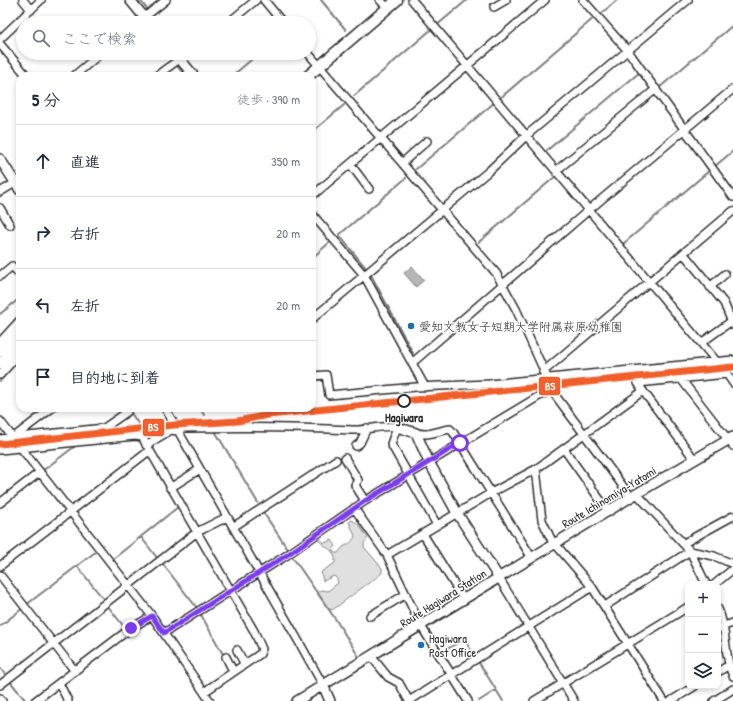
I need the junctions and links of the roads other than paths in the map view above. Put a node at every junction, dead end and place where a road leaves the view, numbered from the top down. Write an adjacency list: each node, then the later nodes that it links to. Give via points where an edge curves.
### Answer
1 (23, 0): 14 (street)
2 (41, 0): 14 (street)
3 (130, 0): 16 (main road)
4 (166, 0): 17 (street)
5 (256, 0): 18 (street)
6 (264, 0): 19 (street)
7 (380, 0): 13 (street)
8 (397, 0): 13 (highway)
9 (412, 0): 29 (street)
10 (545, 0): 29 (street)
11 (583, 0): 23 (street)
12 (688, 0): 23 (street)
13 (388, 8): 28 (highway)
14 (31, 10): 15 (street)
15 (25, 16)
16 (144, 16)
17 (151, 16)
18 (237, 16)
19 (277, 16)
20 (16, 24): 21 (street)
21 (0, 39)
22 (0, 44): 30 (street)
23 (628, 50): 35 (street); 38 (street)
24 (93, 60): 31 (street)
25 (173, 60): 32 (street)
26 (180, 60): 33 (main road)
27 (314, 60): 28 (street)
28 (319, 66): 34 (highway); 39 (street)
29 (467, 66): 38 (street); 39 (street)
30 (24, 72)
31 (79, 72)
32 (160, 72)
33 (191, 72)
34 (312, 72)
35 (656, 89): 37 (street); 44 (street)
36 (733, 89): 37 (street)
37 (685, 130): 50 (street); 52 (street)
38 (527, 135): 44 (street); 53 (street)
39 (382, 139): 42 (street); 43 (street)
40 (427, 141): 42 (street)
41 (0, 159): 45 (main road)
42 (402, 163): 53 (street)
43 (350, 165): 47 (street); 49 (street)
44 (557, 170): 52 (street)
45 (16, 180)
46 (16, 185): 48 (street)
47 (369, 189)
48 (0, 192)
49 (316, 193)
50 (733, 196)
51 (0, 208): 56 (street)
52 (590, 209): 62 (street); 63 (street)
53 (442, 210): 60 (street); 63 (street)
54 (733, 211): 57 (street)
55 (316, 219): 60 (street)
56 (10, 225)
57 (684, 254): 62 (street); 64 (street)
58 (16, 270): 61 (street, via 12,266)
59 (725, 274): 64 (street)
60 (364, 275): 65 (street); 76 (street)
61 (0, 276)
62 (650, 281): 70 (street); 80 (street)
63 (503, 284): 76 (street); 80 (street)
64 (710, 287): 66 (street, via 724,303)
65 (316, 316)
66 (732, 322): 70 (street)
67 (16, 324): 69 (street)
68 (16, 333): 72 (highway)
69 (0, 342)
70 (701, 343): 75 (street)
71 (16, 346): 77 (highway)
72 (0, 351)
73 (16, 357): 79 (street)
74 (733, 360): 75 (street)
75 (717, 362): 80 (street)
76 (412, 363): 83 (street)
77 (0, 364)
78 (316, 374): 83 (street, via 326,375 329,395)
79 (0, 375)
80 (545, 375): 83 (street, via 490,384); 84 (street)
81 (681, 379): 82 (street, via 727,374); 85 (street, via 638,383); 97 (street)
82 (733, 383)
83 (425, 387)
84 (552, 390): 94 (street); 98 (street, via 541,394)
85 (643, 390): 94 (street); 106 (street)
86 (47, 412): 95 (street)
87 (127, 412): 95 (street, via 104,428)
88 (170, 412): 92 (street)
89 (0, 421): 95 (street)
90 (398, 427): 91 (street); 93 (main road); 111 (street, via 391,444)
91 (367, 428): 92 (street, via 183,428); 99 (street)
92 (178, 431): 101 (street, via 171,430); 108 (street)
93 (416, 433): 98 (street, via 424,435 450,429); 107 (main road, Route Hagiwara Station)
94 (584, 434): 102 (street); 114 (street)
95 (13, 438): 96 (street); 100 (street)
96 (0, 439)
97 (731, 441): 106 (main road, Route Ichinomiya-Yatomi)
98 (460, 443): 107 (street); 113 (street)
99 (356, 446)
100 (21, 448): 101 (street, via 134,436 142,437); 103 (street); 110 (street)
101 (147, 448): 112 (street); 118 (street)
102 (564, 449): 109 (street); 119 (street)
103 (0, 450)
104 (345, 458): 115 (street, via 358,480 355,485)
105 (336, 460): 124 (street)
106 (695, 460): 114 (main road, Route Ichinomiya-Yatomi)
107 (429, 462): 111 (street); 120 (main road, Route Hagiwara Station)
108 (200, 469): 112 (street); 122 (street)
109 (536, 469): 113 (street); 128 (street, via 542,520)
110 (40, 472): 116 (street); 118 (street)
111 (409, 475): 115 (street); 123 (street)
112 (170, 488): 125 (street)
113 (491, 493): 120 (street); 131 (street)
114 (634, 495): 119 (main road, Route Ichinomiya-Yatomi); 127 (street)
115 (365, 501): 117 (street)
116 (0, 503)
117 (354, 508): 130 (street); 135 (street)
118 (71, 511): 133 (street); 140 (street)
119 (608, 511): 128 (main road, Route Ichinomiya-Yatomi)
120 (457, 514): 123 (street); 137 (main road, Route Hagiwara Station)
121 (733, 516): 127 (street)
122 (227, 517): 124 (street); 125 (street)
123 (437, 525): 126 (street)
124 (234, 527): 135 (street)
125 (197, 532): 140 (street); 142 (street)
126 (423, 534): 130 (street); 144 (street)
127 (684, 543): 129 (street)
128 (555, 544): 131 (main road, Route Ichinomiya-Yatomi); 141 (street)
129 (690, 551): 132 (street, via 714,556); 138 (street); 145 (street)
130 (387, 555): 143 (street)
131 (532, 558): 137 (main road, Route Ichinomiya-Yatomi)
132 (733, 564)
133 (0, 566)
134 (733, 569): 139 (street)
135 (260, 572): 142 (street); 169 (street)
136 (0, 575): 154 (street)
137 (498, 578): 144 (main road, Route Hagiwara Station); 151 (street)
138 (705, 581)
139 (719, 581)
140 (128, 585): 147 (street); 154 (street)
141 (592, 587): 145 (street); 151 (street)
142 (230, 590): 153 (street); 159 (street, via 254,630 262,650)
143 (406, 594): 148 (street); 150 (street)
144 (464, 600): 150 (main road, Route Hagiwara Station)
145 (605, 606): 155 (street)
146 (685, 609): 155 (street)
147 (152, 616): 153 (street); 162 (street, via 131,628)
148 (370, 616)
149 (733, 623): 152 (street)
150 (421, 626): 157 (main road, Route Hagiwara Station); 164 (street)
151 (528, 626): 164 (street); 167 (street)
152 (721, 627): 160 (street)
153 (164, 633): 172 (street)
154 (54, 644): 162 (street); 168 (street)
155 (628, 644): 167 (street); 184 (street)
156 (237, 650): 159 (street)
157 (372, 656): 169 (main road, Route Hagiwara Station); 180 (street, via 388,677 399,684)
158 (226, 657): 163 (street)
159 (244, 664): 163 (street)
160 (729, 665): 161 (street); 165 (street)
161 (721, 670)
162 (74, 671): 166 (street)
163 (233, 671): 172 (street)
164 (451, 673): 180 (street); 181 (street)
165 (733, 676)
166 (59, 683): 175 (street); 176 (street)
167 (563, 683): 182 (street); 183 (street)
168 (0, 685)
169 (323, 685): 178 (main road, Route Hagiwara Station); 179 (main road)
170 (690, 689): 185 (street)
171 (733, 689): 186 (street)
172 (204, 692): 177 (street)
173 (0, 698): 174 (street)
174 (2, 701)
175 (35, 701)
176 (68, 701)
177 (210, 701)
178 (297, 701)
179 (330, 701)
180 (409, 701)
181 (468, 701)
182 (534, 701)
183 (574, 701)
184 (664, 701)
185 (670, 701)
186 (714, 701)

